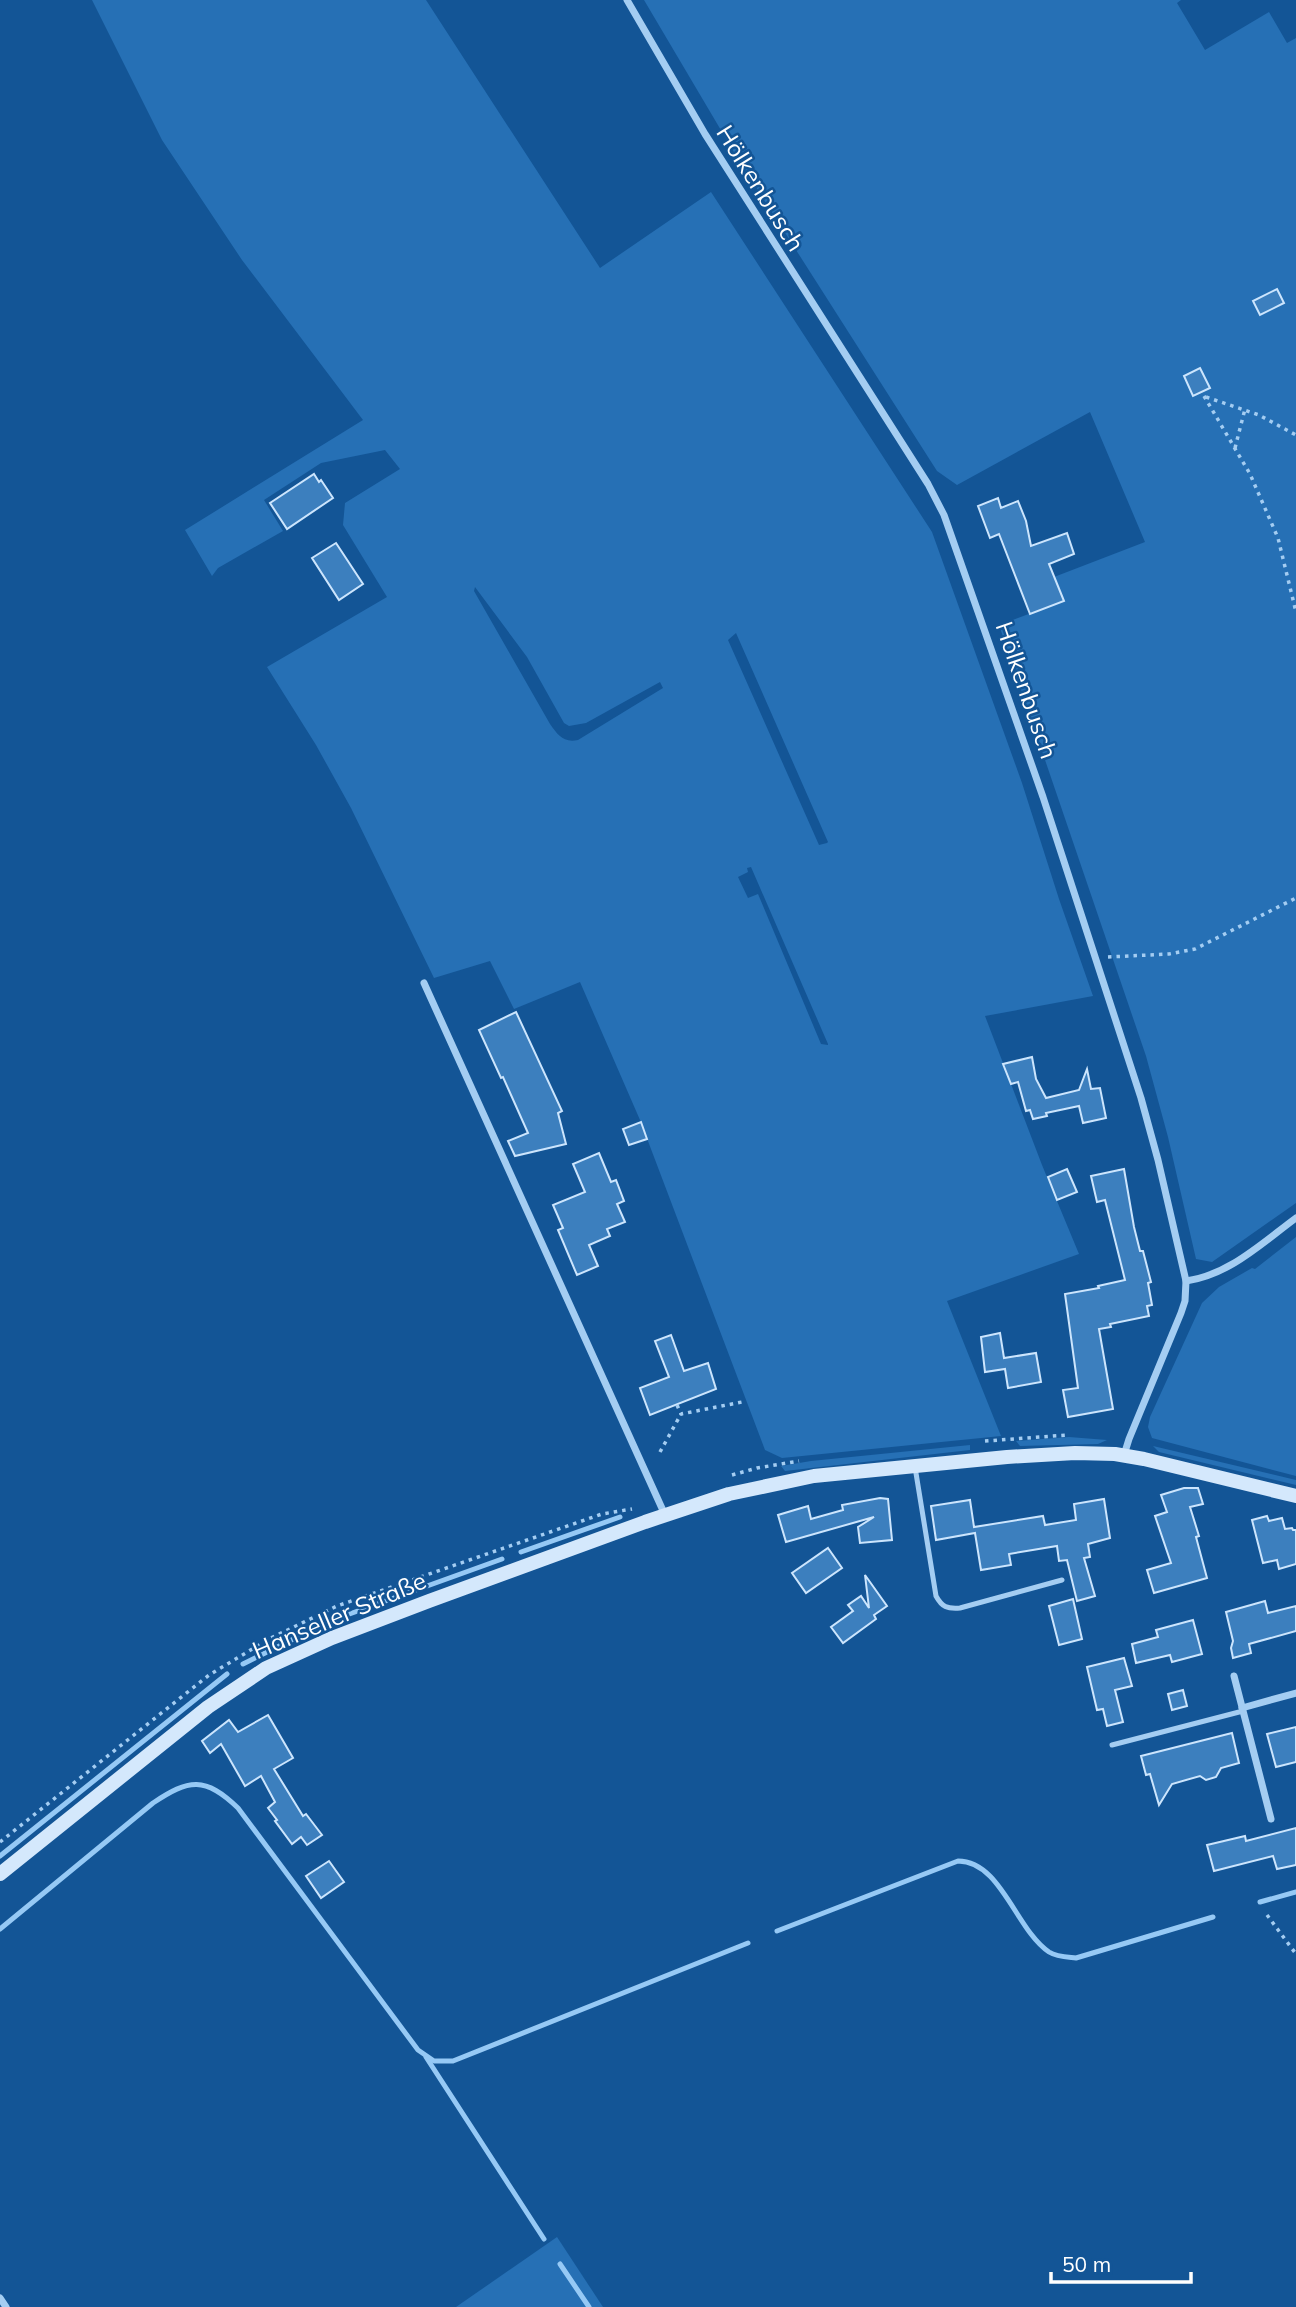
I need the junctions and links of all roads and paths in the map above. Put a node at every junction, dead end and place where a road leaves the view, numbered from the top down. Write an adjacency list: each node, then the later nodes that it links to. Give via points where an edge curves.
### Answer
1 (627, 0): 7 (street, Hölkenbusch, via 705,134 936,498 974,595)
2 (1245, 409): 3 (path); 4 (path); 4 (path, via 1204,396)
3 (1296, 435)
4 (1235, 448): 5 (path, via 1278,538)
5 (1296, 612)
6 (1296, 898): 7 (path, via 1195,949)
7 (1096, 957): 10 (street, Hölkenbusch, via 1158,1160)
8 (424, 983): 18 (street)
9 (1296, 1218): 10 (street, via 1223,1271)
10 (1186, 1281): 15 (street, Hölkenbusch, via 1181,1313)
11 (742, 1402): 13 (path)
12 (677, 1405): 13 (path)
13 (681, 1414): 14 (path)
14 (660, 1452)
15 (1124, 1455): 16 (main road, Hanseller Straße, via 1055,1454); 17 (main road, Hanseller Straße)
16 (915, 1465): 18 (main road, Hanseller Straße, via 797,1478); 19 (lane, via 936,1596 943,1606 960,1608)
17 (1296, 1496)
18 (665, 1515): 25 (main road, Hanseller Straße, via 332,1638 266,1668 208,1707)
19 (1062, 1580)
20 (1234, 1676): 22 (street)
21 (1296, 1693): 22 (street)
22 (1242, 1709): 23 (lane); 24 (street)
23 (1112, 1745)
24 (1271, 1819)
25 (0, 1874)
26 (1267, 1915): 27 (path)
27 (1296, 1954)
28 (0, 2298): 29 (street)
29 (6, 2307)

